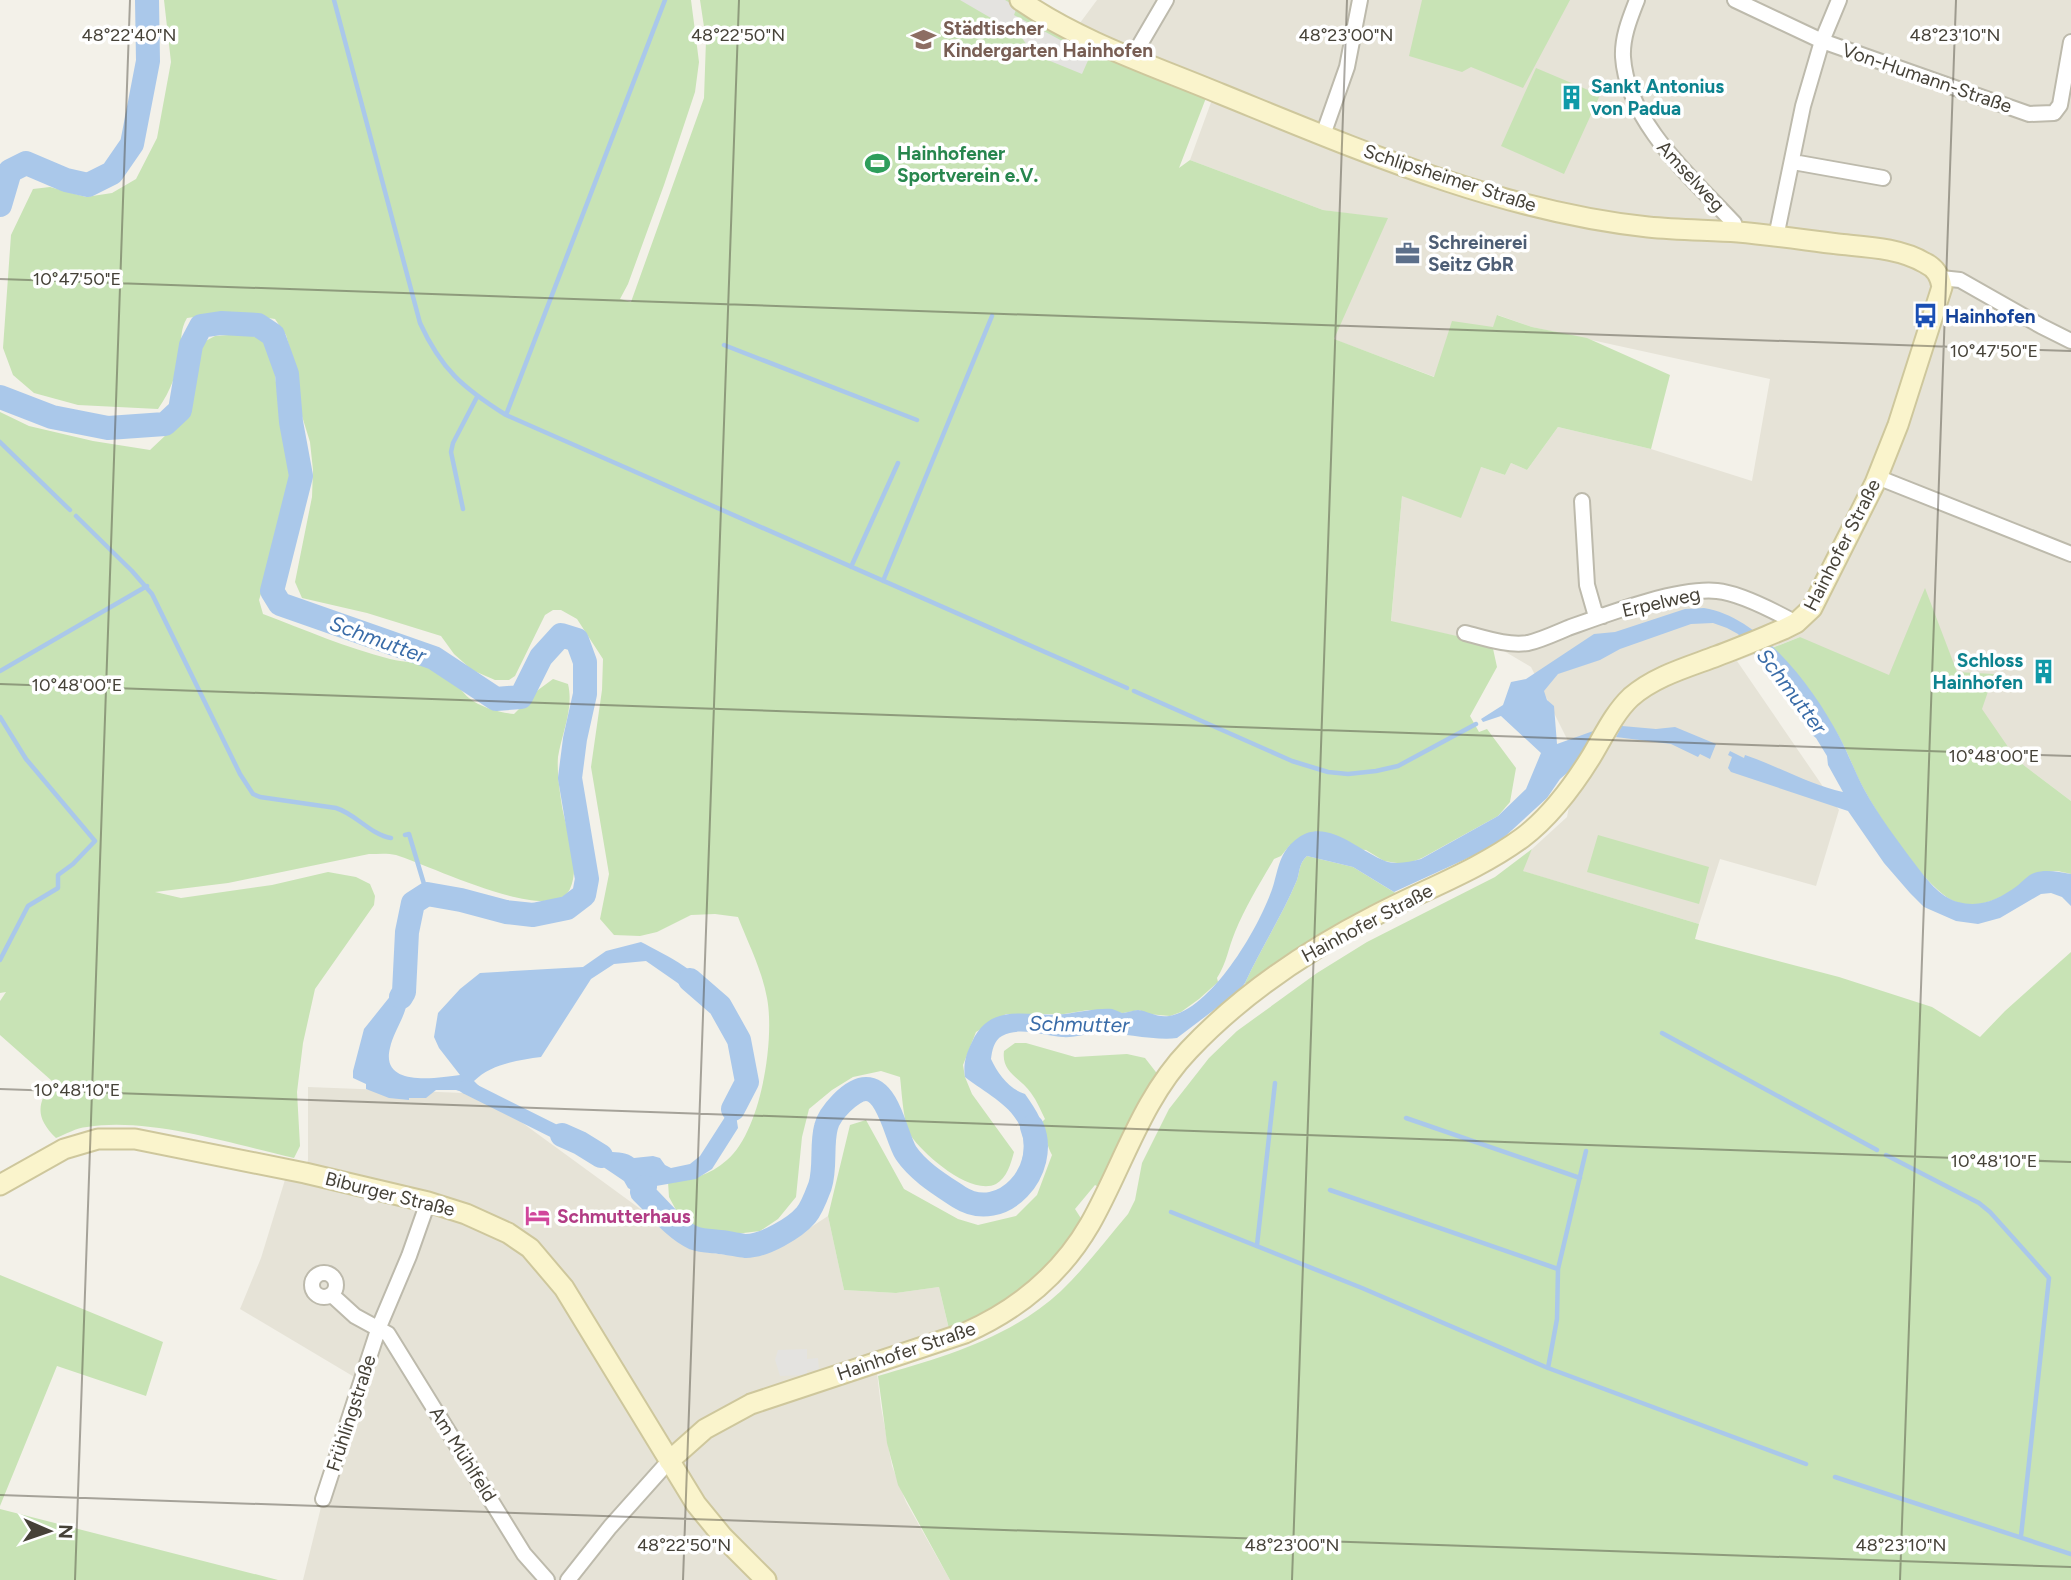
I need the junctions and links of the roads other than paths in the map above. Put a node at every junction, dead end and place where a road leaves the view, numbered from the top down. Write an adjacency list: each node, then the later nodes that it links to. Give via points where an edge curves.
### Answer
1 (1020, 0): 9 (street, Schlipsheimer Straße)
2 (1166, 0): 9 (street)
3 (1360, 0): 10 (street, via 1347,67)
4 (1637, 0): 13 (street, Amselweg, via 1624,37 1623,57 1638,107 1656,139 1734,223)
5 (1735, 0): 7 (street, Von-Humann-Straße)
6 (1839, 0): 7 (street)
7 (1822, 41): 8 (street, Von-Humann-Straße, via 2043,115 2054,113 2060,104); 11 (street)
8 (2071, 42)
9 (1132, 58): 10 (street, Schlipsheimer Straße)
10 (1323, 135): 13 (street, Schlipsheimer Straße, via 1477,191 1567,215 1620,224)
11 (1793, 162): 12 (street); 14 (street)
12 (1883, 178)
13 (1737, 232): 14 (street, Schlipsheimer Straße)
14 (1776, 236): 15 (street, Schlipsheimer Straße, via 1906,255 1926,262)
15 (1941, 278): 16 (street, via 1961,280); 17 (street, Hainhofer Straße, via 1933,319)
16 (2071, 341)
17 (1877, 477): 19 (street); 21 (street, Hainhofer Straße, via 1812,608)
18 (1582, 501): 20 (street, Erpelweg, via 1587,585 1595,613)
19 (2071, 554)
20 (1603, 616): 21 (street, Erpelweg, via 1681,593 1722,591 1775,612); 22 (street, Erpelweg, via 1528,643)
21 (1790, 626): 27 (street, Hainhofer Straße, via 1651,682 1630,698 1567,793 1524,836 1481,864 1306,953 1240,1002 1187,1052 1153,1098 1083,1236 1054,1272 1019,1303 980,1326 932,1345 735,1411 705,1429)
22 (1465, 633)
23 (0, 1185): 24 (street, Biburger Straße, via 64,1149 98,1139 135,1139)
24 (428, 1202): 26 (street, Frühlingstraße); 27 (street, Biburger Straße, via 508,1233 544,1263 578,1309)
25 (332, 1294): 26 (street, via 355,1316)
26 (379, 1327): 28 (street, Frühlingstraße); 29 (street, Am Mühlfeld, via 394,1341 517,1542)
27 (668, 1461): 30 (street); 31 (street, Biburger Straße, via 702,1513)
28 (323, 1499)
29 (547, 1580)
30 (568, 1580)
31 (766, 1580)

